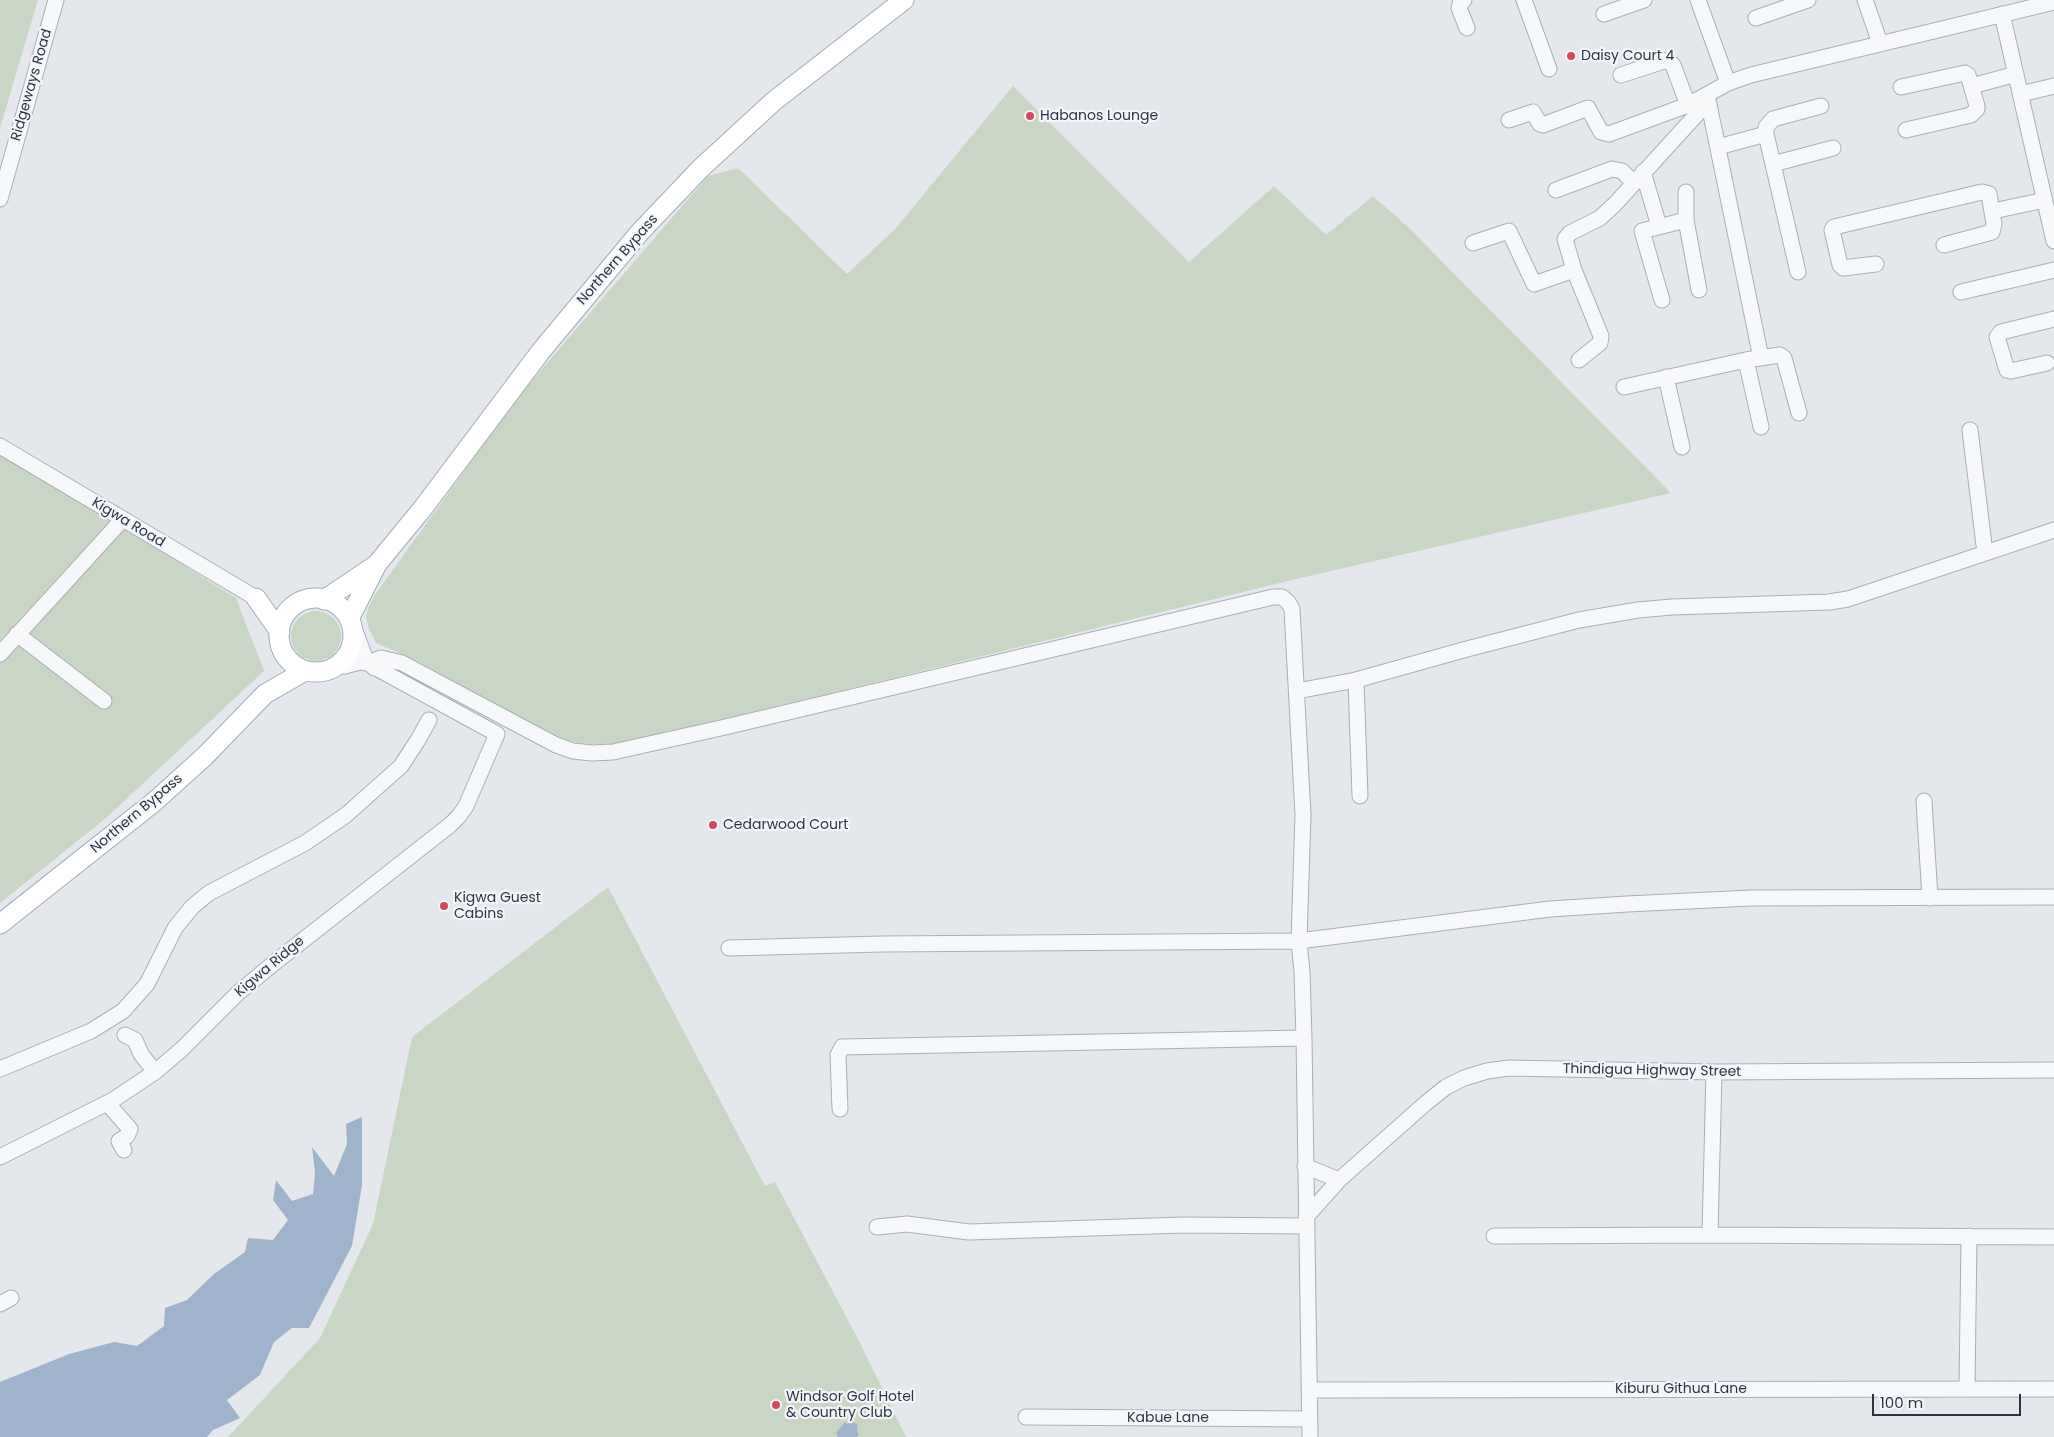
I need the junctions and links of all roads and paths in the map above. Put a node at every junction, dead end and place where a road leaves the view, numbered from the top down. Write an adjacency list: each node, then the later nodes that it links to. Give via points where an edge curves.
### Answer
1 (56, 0): 35 (street, Ridgeways Road)
2 (904, 0): 64 (main road, Northern Bypass, via 774,101 701,168 640,232 541,351)
3 (1464, 0): 13 (street, via 1460,8)
4 (1524, 0): 15 (street)
5 (1644, 0): 10 (street)
6 (1698, 0): 18 (street)
7 (1808, 0): 12 (street)
8 (1865, 0): 14 (street)
9 (2054, 2): 11 (street)
10 (1604, 14)
11 (2002, 14): 14 (street); 16 (street)
12 (1756, 18)
13 (1467, 28)
14 (1880, 43): 18 (street)
15 (1549, 68)
16 (2016, 74): 19 (street); 22 (street)
17 (1621, 75): 24 (street, via 1664,61 1670,62 1674,65)
18 (1728, 83): 23 (street)
19 (1972, 86): 21 (street, via 1967,73 1962,73); 27 (street, via 1977,106 1974,113)
20 (2054, 86): 22 (street)
21 (1901, 87)
22 (2021, 94): 36 (street)
23 (1707, 98): 24 (street); 29 (street); 32 (street)
24 (1688, 105): 26 (street, via 1609,134 1601,132 1588,108 1543,125 1533,112)
25 (1821, 106): 28 (street, via 1773,119 1768,123)
26 (1509, 120)
27 (1906, 130)
28 (1766, 134): 29 (street); 31 (street)
29 (1718, 147): 51 (street)
30 (1833, 148): 31 (street)
31 (1773, 164): 46 (street)
32 (1638, 177): 33 (street, via 1616,169); 39 (street); 44 (street, via 1600,218 1566,236 1565,243)
33 (1556, 190)
34 (1686, 192): 38 (street)
35 (0, 199)
36 (2049, 207): 37 (street); 40 (street)
37 (1993, 211): 42 (street, via 1992,232); 43 (street, via 1989,194 1982,192 1834,227 1833,235 1843,268)
38 (1686, 220): 39 (street); 47 (street)
39 (1659, 226): 49 (street, via 1641,233)
40 (2054, 241)
41 (1473, 243): 44 (street, via 1509,231 1534,284)
42 (1944, 245)
43 (1876, 264)
44 (1574, 270): 52 (street, via 1601,336 1600,343)
45 (2054, 270): 48 (street)
46 (1798, 272)
47 (1699, 290)
48 (1961, 292)
49 (1662, 300)
50 (2054, 319): 53 (street, via 2001,332 1997,337 2007,370)
51 (1754, 359): 54 (street); 56 (street, via 1780,355 1784,358); 57 (street)
52 (1579, 360)
53 (2047, 363)
54 (1666, 377): 55 (street); 60 (street)
55 (1624, 387)
56 (1799, 413)
57 (1761, 427)
58 (1970, 430): 63 (street)
59 (0, 446): 61 (street, Kigwa Road)
60 (1682, 447)
61 (122, 520): 65 (street, Kigwa Road); 70 (street)
62 (2054, 530): 63 (street)
63 (1985, 553): 76 (street, via 1848,599 1638,610 1578,620)
64 (377, 564): 66 (main road); 68 (main road)
65 (256, 598): 67 (main road); 69 (main road)
66 (324, 600): 67 (main road, via 309,599); 68 (main road, via 339,606)
67 (295, 606): 69 (main road, via 286,614)
68 (350, 621): 73 (street); 74 (main road, via 354,634 352,645)
69 (280, 632): 72 (main road)
70 (17, 634): 71 (street); 79 (street)
71 (0, 654)
72 (285, 655): 75 (main road); 78 (main road)
73 (371, 665): 74 (street, via 360,662); 77 (street, via 381,658 402,663 556,745 573,751 613,752 1282,597 1292,609); 92 (street, Kigwa Ridge, via 497,734 466,806 450,825 238,993)
74 (337, 666): 75 (main road, via 323,672)
75 (305, 671): 78 (main road)
76 (1356, 680): 77 (street); 81 (street)
77 (1297, 690): 86 (street, via 1303,815)
78 (265, 694): 85 (main road, Northern Bypass, via 205,756 154,802)
79 (104, 701)
80 (429, 720): 88 (street, via 401,766 346,815 305,843 209,893 192,907 176,928 147,984)
81 (1360, 796)
82 (1924, 801): 84 (street)
83 (2054, 897): 84 (street)
84 (1930, 898): 86 (street, via 1752,898 1550,909)
85 (0, 924)
86 (1299, 941): 87 (street); 89 (street)
87 (729, 948)
88 (113, 1019): 90 (street, via 59,1046); 92 (street, via 125,1035 136,1040 141,1054)
89 (1304, 1038): 95 (street, via 842,1047 838,1055); 98 (street)
90 (0, 1069)
91 (2054, 1070): 93 (street, Thindigua Highway Street)
92 (155, 1072): 94 (street, Kigwa Ridge)
93 (1714, 1072): 99 (street, Thindigua Highway Street, via 1509,1068 1487,1071 1446,1087); 102 (street)
94 (107, 1103): 96 (street, via 130,1129 119,1141); 97 (street, Kigwa Ridge)
95 (840, 1109)
96 (124, 1150)
97 (0, 1157)
98 (1305, 1166): 99 (street); 100 (street)
99 (1339, 1180): 100 (street, Thindigua Highway Street)
100 (1306, 1221): 101 (street, via 969,1232 907,1224); 107 (street)
101 (877, 1227)
102 (1710, 1235): 103 (street); 104 (street)
103 (1494, 1236)
104 (1969, 1236): 105 (street); 106 (street)
105 (2054, 1237)
106 (1967, 1389): 107 (street, Kiburu Githua Lane); 108 (street, Kiburu Githua Lane)
107 (1309, 1390): 110 (street)
108 (2054, 1390)
109 (1026, 1417): 110 (street, Kabue Lane)
110 (1309, 1419): 111 (street)
111 (1310, 1437)

